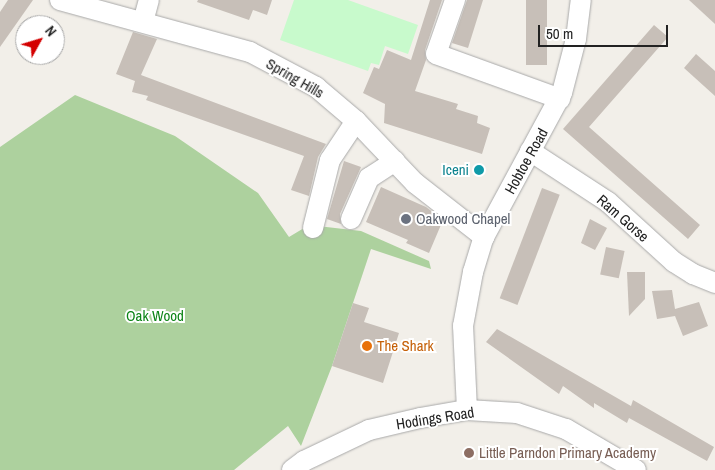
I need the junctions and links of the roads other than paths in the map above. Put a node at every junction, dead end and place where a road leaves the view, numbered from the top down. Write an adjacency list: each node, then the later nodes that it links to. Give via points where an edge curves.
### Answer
1 (60, 0): 5 (street, Spring Hills)
2 (149, 0): 5 (street)
3 (455, 0): 6 (street, via 436,54)
4 (581, 0): 6 (street, Hobtoe Road, via 576,39)
5 (142, 22): 7 (street, Spring Hills, via 250,52 316,87)
6 (560, 99): 8 (street, Hobtoe Road)
7 (356, 121): 9 (street, Spring Hills); 11 (street, via 330,160)
8 (530, 151): 12 (street, Hobtoe Road); 13 (street, Ram Gorse, via 608,202 674,262)
9 (395, 161): 10 (street, via 369,178); 12 (street, Spring Hills, via 415,183)
10 (351, 218)
11 (313, 228)
12 (484, 237): 14 (street, Hobtoe Road, via 473,272 463,326)
13 (715, 283)
14 (468, 410): 15 (street, Hodings Road, via 369,430); 16 (street, Hodings Road, via 517,413 566,429)
15 (292, 470)
16 (636, 470)

